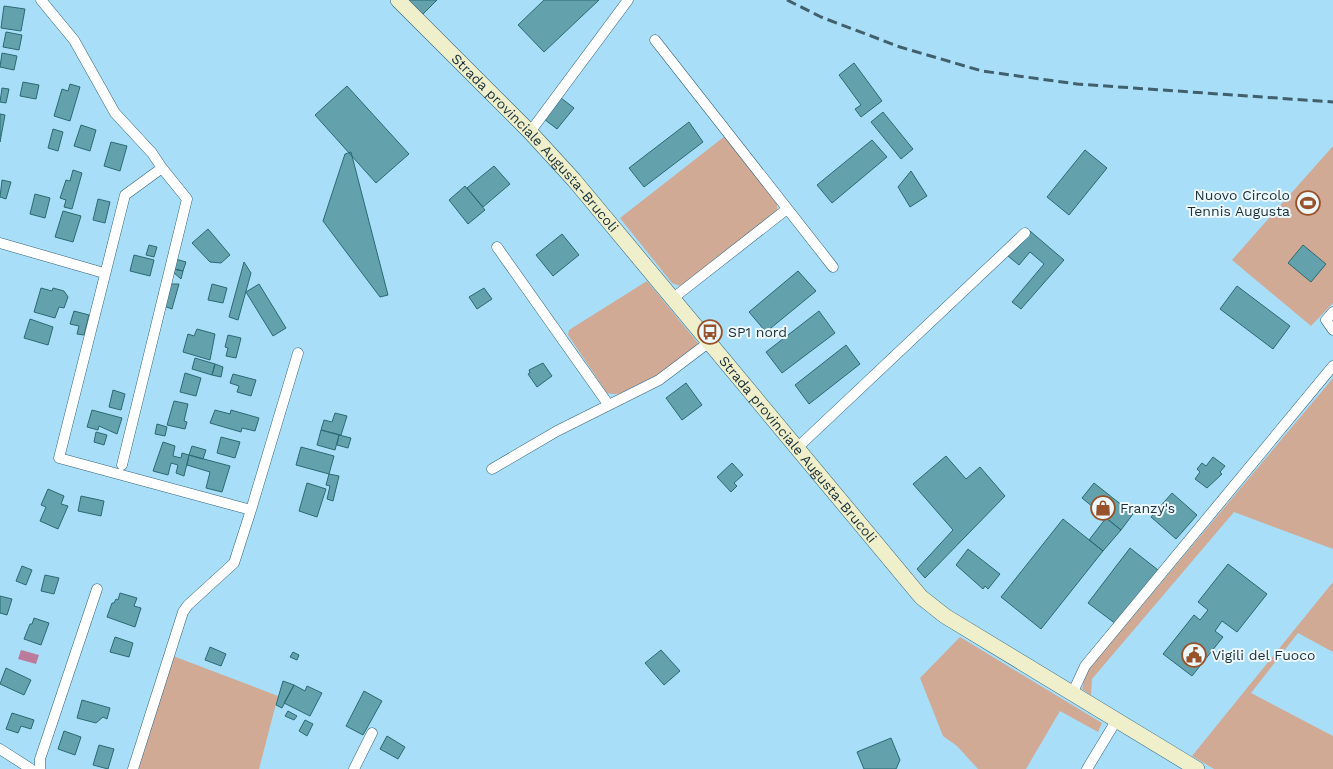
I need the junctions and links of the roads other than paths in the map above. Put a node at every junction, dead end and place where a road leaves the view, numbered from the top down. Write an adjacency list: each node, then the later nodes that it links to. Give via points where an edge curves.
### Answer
1 (41, 0): 6 (street, via 74,40 115,113)
2 (398, 0): 5 (main road, Strada provinciale Augusta-Brucoli)
3 (628, 0): 5 (street)
4 (655, 40): 7 (street)
5 (530, 132): 13 (main road, Strada provinciale Augusta-Brucoli)
6 (162, 168): 12 (street, via 125,195); 21 (street, via 187,199)
7 (787, 209): 11 (street); 13 (street)
8 (1025, 233): 20 (street)
9 (0, 243): 12 (street)
10 (497, 247): 19 (street)
11 (833, 267)
12 (104, 273): 23 (street, via 59,458)
13 (672, 299): 16 (main road, Strada provinciale Augusta-Brucoli)
14 (1333, 312): 15 (street, via 1326,320)
15 (1333, 330)
16 (708, 343): 19 (street, via 659,380); 20 (main road, Strada provinciale Augusta-Brucoli)
17 (298, 353): 23 (street)
18 (1333, 366): 25 (street, via 1085,666)
19 (608, 404): 22 (street)
20 (796, 448): 25 (main road, Strada provinciale Augusta-Brucoli, via 922,597 945,616)
21 (122, 464)
22 (492, 469)
23 (251, 510): 31 (street, via 234,564 182,612)
24 (97, 589): 30 (street, via 40,759)
25 (1072, 694): 26 (main road, Strada provinciale Augusta-Brucoli)
26 (1116, 721): 33 (street); 34 (main road, Strada provinciale Augusta-Brucoli)
27 (372, 733): 32 (street)
28 (0, 748): 29 (street)
29 (31, 769)
30 (40, 769)
31 (133, 769)
32 (354, 769)
33 (1088, 769)
34 (1197, 769)

